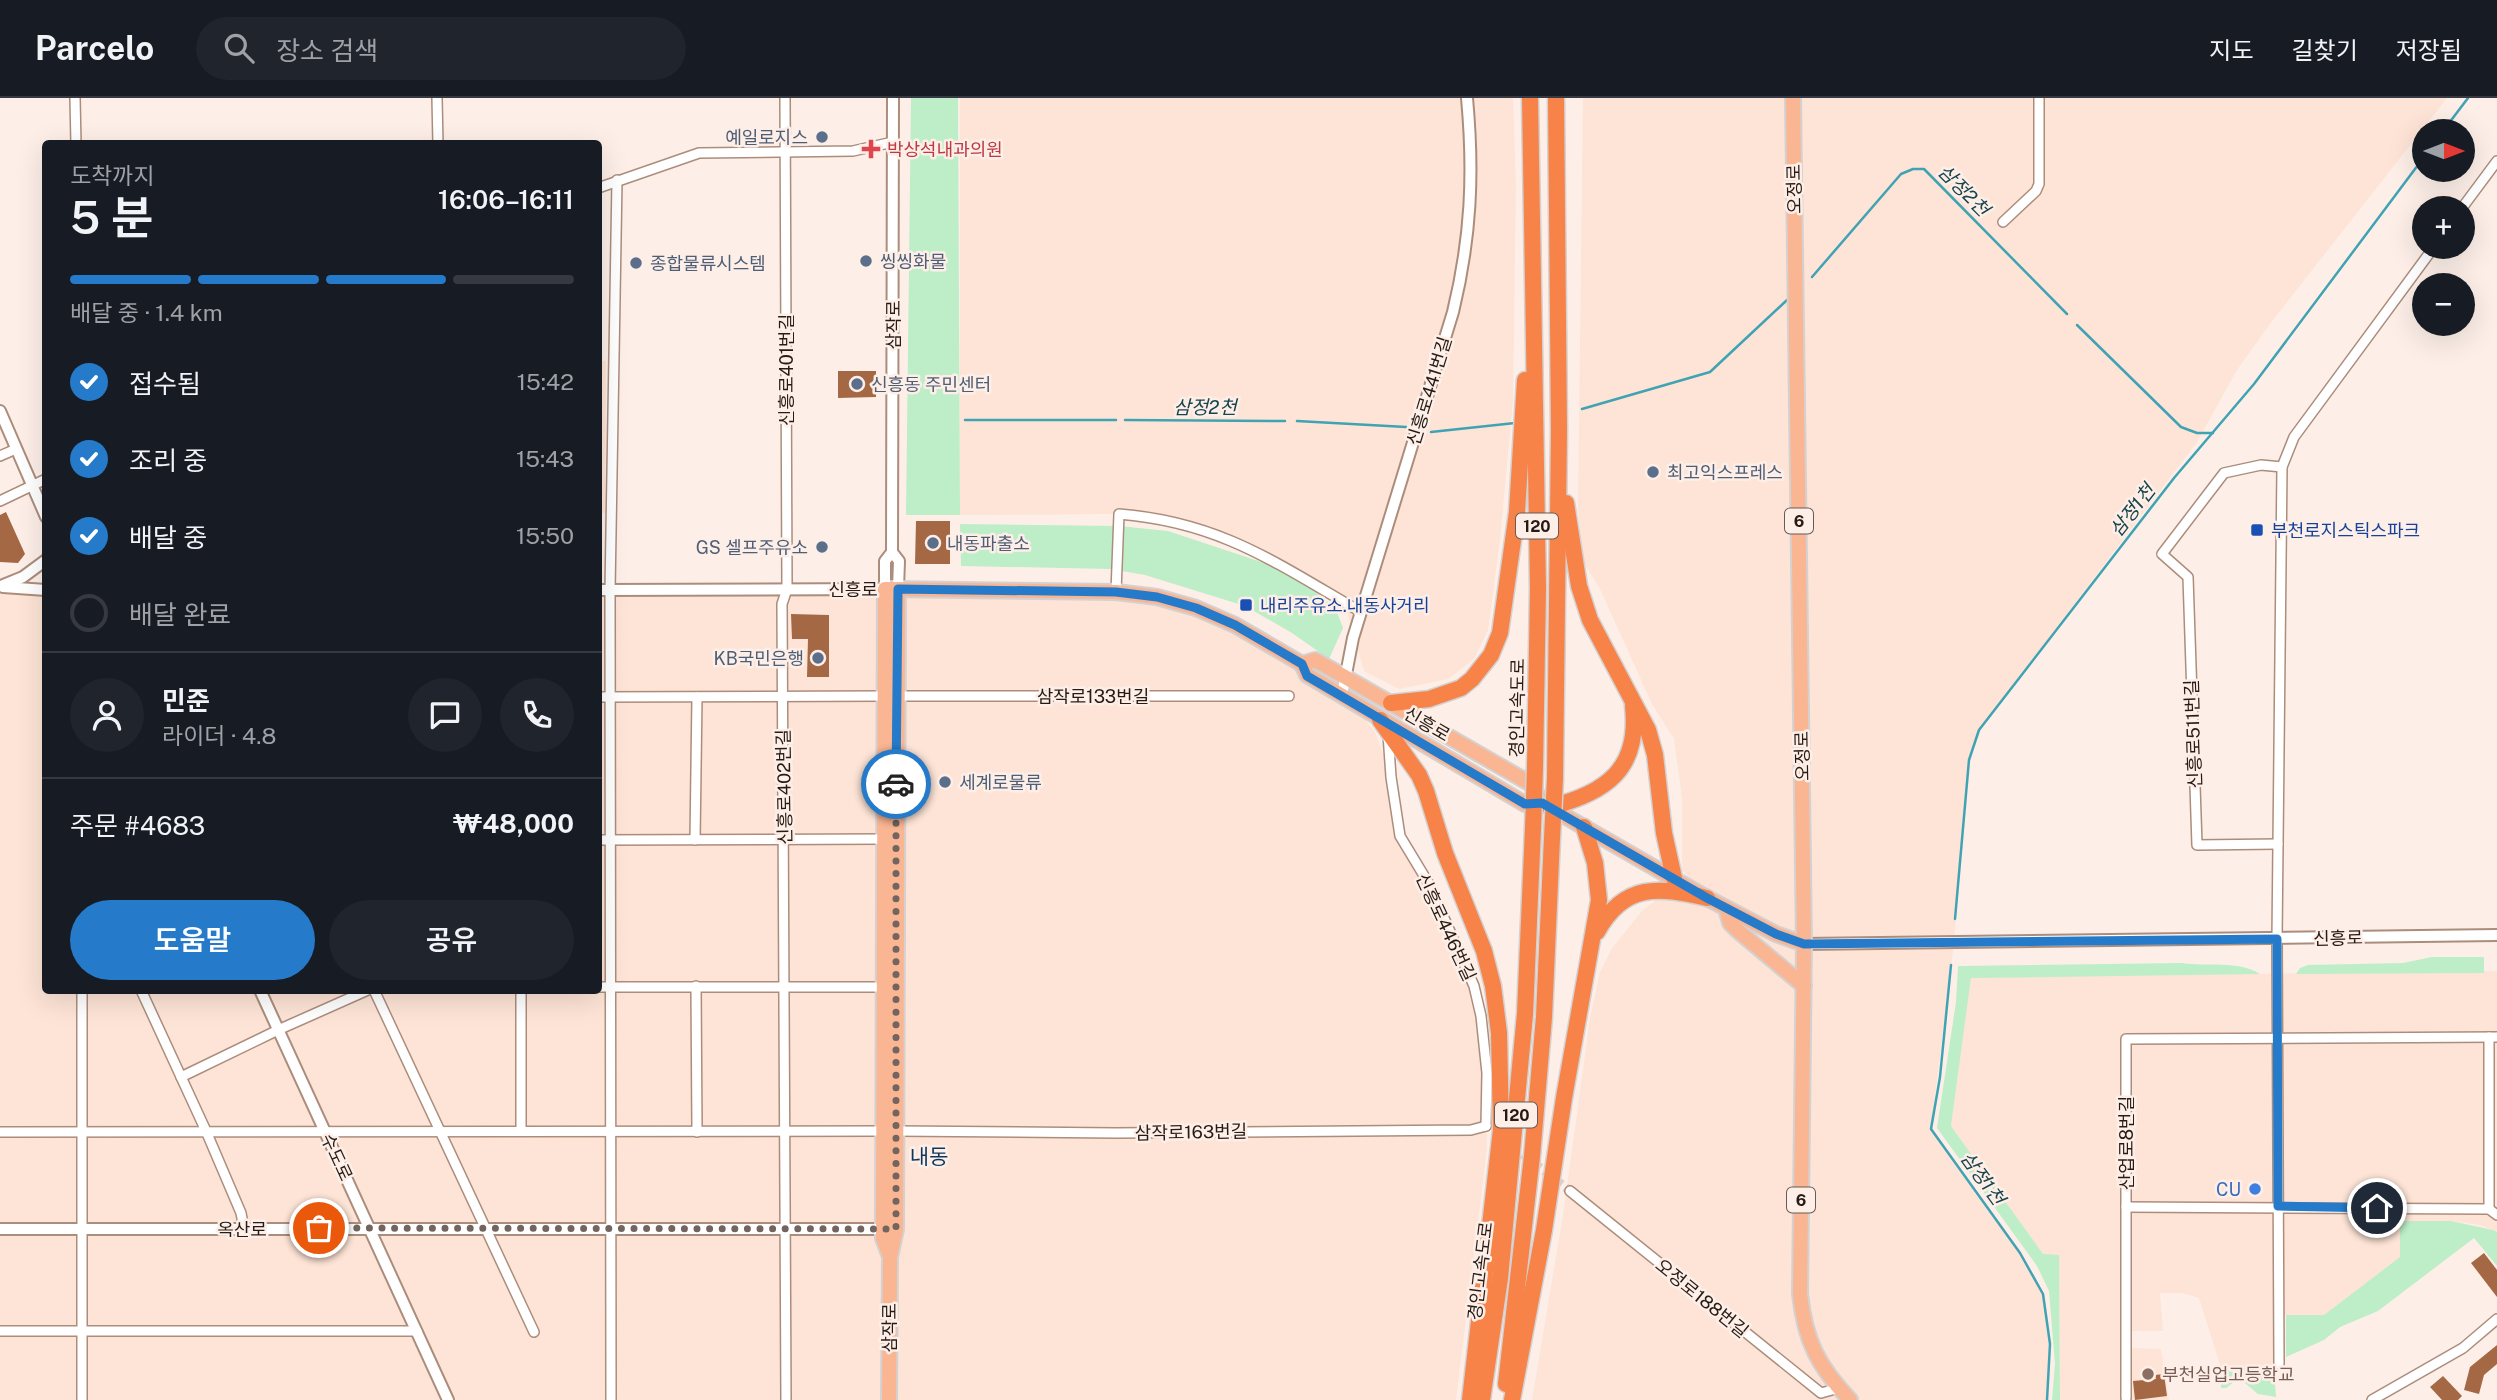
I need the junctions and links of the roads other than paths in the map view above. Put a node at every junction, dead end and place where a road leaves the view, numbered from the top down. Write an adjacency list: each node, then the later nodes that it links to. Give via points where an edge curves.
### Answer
1 (75, 98): 10 (street)
2 (438, 98): 11 (street)
3 (785, 98): 13 (street, 신흥로401번길)
4 (893, 98): 12 (street, 삼작로)
5 (1467, 98): 37 (street, 신흥로441번길, via 1470,227 1463,268)
6 (1530, 98): 20 (highway, 경인고속도로 / 120)
7 (1556, 98): 22 (highway, 120)
8 (1793, 98): 64 (main road, 오정로 / 6)
9 (2039, 98): 18 (street, via 2039,184)
10 (75, 140)
11 (438, 140)
12 (893, 142): 13 (street, via 853,151); 33 (street, 삼작로, via 892,552 898,561)
13 (785, 152): 15 (street, via 699,153); 32 (street, 신흥로401번길)
14 (2497, 161): 17 (street)
15 (617, 180): 16 (street); 35 (street)
16 (602, 186)
17 (2471, 196)
18 (2003, 222)
19 (2425, 259): 25 (street, via 2294,437)
20 (1533, 284): 48 (highway, via 1517,512 1500,633 1483,667 1461,688 1429,699); 118 (highway, 경인고속도로 / 120, bridge, via 1538,588 1534,828 1514,1140)
21 (0, 411): 23 (street)
22 (1559, 431): 47 (highway, via 1579,586 1600,642); 119 (highway, 120, bridge, via 1555,779 1543,1030)
23 (16, 449): 24 (street); 27 (street)
24 (0, 456)
25 (2282, 467): 57 (street); 57 (street, 신흥로511번길, via 2262,465 2224,474 2162,554 2188,577 2197,845)
26 (42, 481): 27 (street)
27 (32, 486): 28 (street); 29 (street)
28 (0, 501)
29 (42, 508)
30 (42, 563): 31 (street)
31 (0, 586): 34 (street)
32 (787, 589): 33 (street, 신흥로); 35 (street, 신흥로); 41 (street, 신흥로402번길, via 782,604)
33 (891, 589): 36 (main road, 신흥로); 42 (main road, 삼작로)
34 (42, 590)
35 (604, 590): 45 (street)
36 (1116, 592): 37 (street, via 1119,514 1174,521 1222,535 1286,566); 38 (main road, 신흥로, via 1196,608)
37 (1361, 612): 39 (street, 신흥로441번길)
38 (1302, 664): 39 (main road, 신흥로, via 1315,660); 40 (main road, 신흥로, via 1307,676)
39 (1345, 677): 40 (street, 신흥로441번길); 48 (main road, 신흥로)
40 (1342, 695): 49 (main road, 신흥로)
41 (783, 696): 42 (street, 삼작로133번길); 46 (street, 삼작로133번길); 52 (street, 신흥로402번길)
42 (890, 696): 43 (street, 삼작로133번길); 53 (main road, 삼작로)
43 (1289, 696)
44 (602, 697): 45 (street, 삼작로133번길)
45 (610, 697): 46 (street, 삼작로133번길); 55 (street)
46 (697, 697): 56 (street)
47 (1632, 697): 50 (highway, via 1632,746 1617,774 1593,794); 58 (highway, via 1655,755)
48 (1391, 703): 50 (main road, 신흥로, via 1531,784)
49 (1384, 726): 50 (main road, 신흥로, via 1525,804); 81 (street, 신흥로446번길, via 1400,836 1434,896 1474,986 1481,1016); 117 (highway, via 1426,791 1484,951 1499,1033 1501,1130)
50 (1546, 805): 51 (main road, 신흥로)
51 (1584, 827): 58 (main road, 신흥로); 63 (highway, via 1598,883)
52 (784, 839): 53 (street); 56 (street); 65 (street, 신흥로402번길)
53 (890, 839): 70 (main road, 삼작로); 87 (main road, 삼작로)
54 (602, 840): 55 (street)
55 (610, 840): 56 (street); 69 (street)
56 (695, 840)
57 (2278, 844): 62 (street)
58 (1674, 878): 59 (main road, 신흥로)
59 (1707, 898): 60 (main road, 신흥로); 63 (highway, via 1670,889 1644,891 1612,910)
60 (1726, 908): 64 (main road, 신흥로); 67 (main road, via 1730,923)
61 (2497, 935): 62 (street, 신흥로)
62 (2277, 939): 64 (street, 신흥로); 79 (street)
63 (1593, 940): 120 (highway)
64 (1804, 944): 67 (main road, 오정로 / 6)
65 (786, 985): 66 (street); 70 (street); 91 (street, 신흥로402번길)
66 (696, 986): 69 (street); 90 (street)
67 (1804, 986): 110 (main road, 오정로 / 6, via 1800,1294 1803,1324 1813,1352)
68 (602, 987): 69 (street)
69 (611, 987): 86 (street)
70 (885, 987): 87 (main road, 삼작로)
71 (82, 994): 89 (street)
72 (143, 994): 80 (street)
73 (262, 994): 77 (street, 수도로)
74 (359, 994): 77 (street)
75 (376, 994): 84 (street)
76 (522, 994): 85 (street)
77 (278, 1030): 80 (street); 82 (street, 수도로)
78 (2493, 1037): 79 (street); 95 (street)
79 (2277, 1038): 93 (street); 94 (street, 산업로8번길, via 2126,1040)
80 (181, 1077): 83 (street)
81 (1489, 1128): 87 (street, 삼작로163번길)
82 (324, 1130): 83 (street, 삼작로163번길); 84 (street, 삼작로163번길); 96 (street, 수도로)
83 (206, 1131): 89 (street, 삼작로163번길); 101 (street)
84 (440, 1131): 85 (street, 삼작로163번길); 97 (street)
85 (521, 1131): 86 (street, 삼작로163번길)
86 (611, 1131): 90 (street, 삼작로163번길); 98 (street)
87 (890, 1131): 91 (street, 삼작로163번길); 103 (main road, 삼작로)
88 (0, 1132): 89 (street, 삼작로163번길)
89 (81, 1132): 100 (street)
90 (697, 1132): 91 (street, 삼작로163번길)
91 (787, 1133): 102 (street, 신흥로402번길)
92 (1570, 1191): 110 (street, 오정로188번길, via 1821,1393)
93 (2278, 1206): 94 (street); 95 (street); 109 (street)
94 (2126, 1207): 111 (street, 산업로8번길)
95 (2493, 1212)
96 (369, 1228): 97 (street, 옥산로); 101 (street, 옥산로); 107 (street, 수도로)
97 (484, 1228): 98 (street, 옥산로); 108 (street)
98 (611, 1228): 102 (street, 옥산로); 114 (street)
99 (0, 1229): 100 (street, 옥산로)
100 (82, 1229): 101 (street, 옥산로); 106 (street)
101 (244, 1229)
102 (787, 1229): 103 (street, 옥산로); 115 (street, 신흥로402번길)
103 (889, 1229): 116 (main road, 삼작로)
104 (2497, 1319): 122 (street, via 2463,1348)
105 (0, 1331): 106 (street)
106 (82, 1331): 107 (street); 112 (street)
107 (417, 1331): 113 (street, 수도로)
108 (534, 1332)
109 (2278, 1364)
110 (1839, 1388): 121 (main road, 오정로 / 6)
111 (2126, 1398)
112 (82, 1400)
113 (448, 1400)
114 (611, 1400)
115 (786, 1400)
116 (889, 1400)
117 (1470, 1400)
118 (1482, 1400)
119 (1504, 1400)
120 (1512, 1400)
121 (1850, 1400)
122 (2372, 1400)

